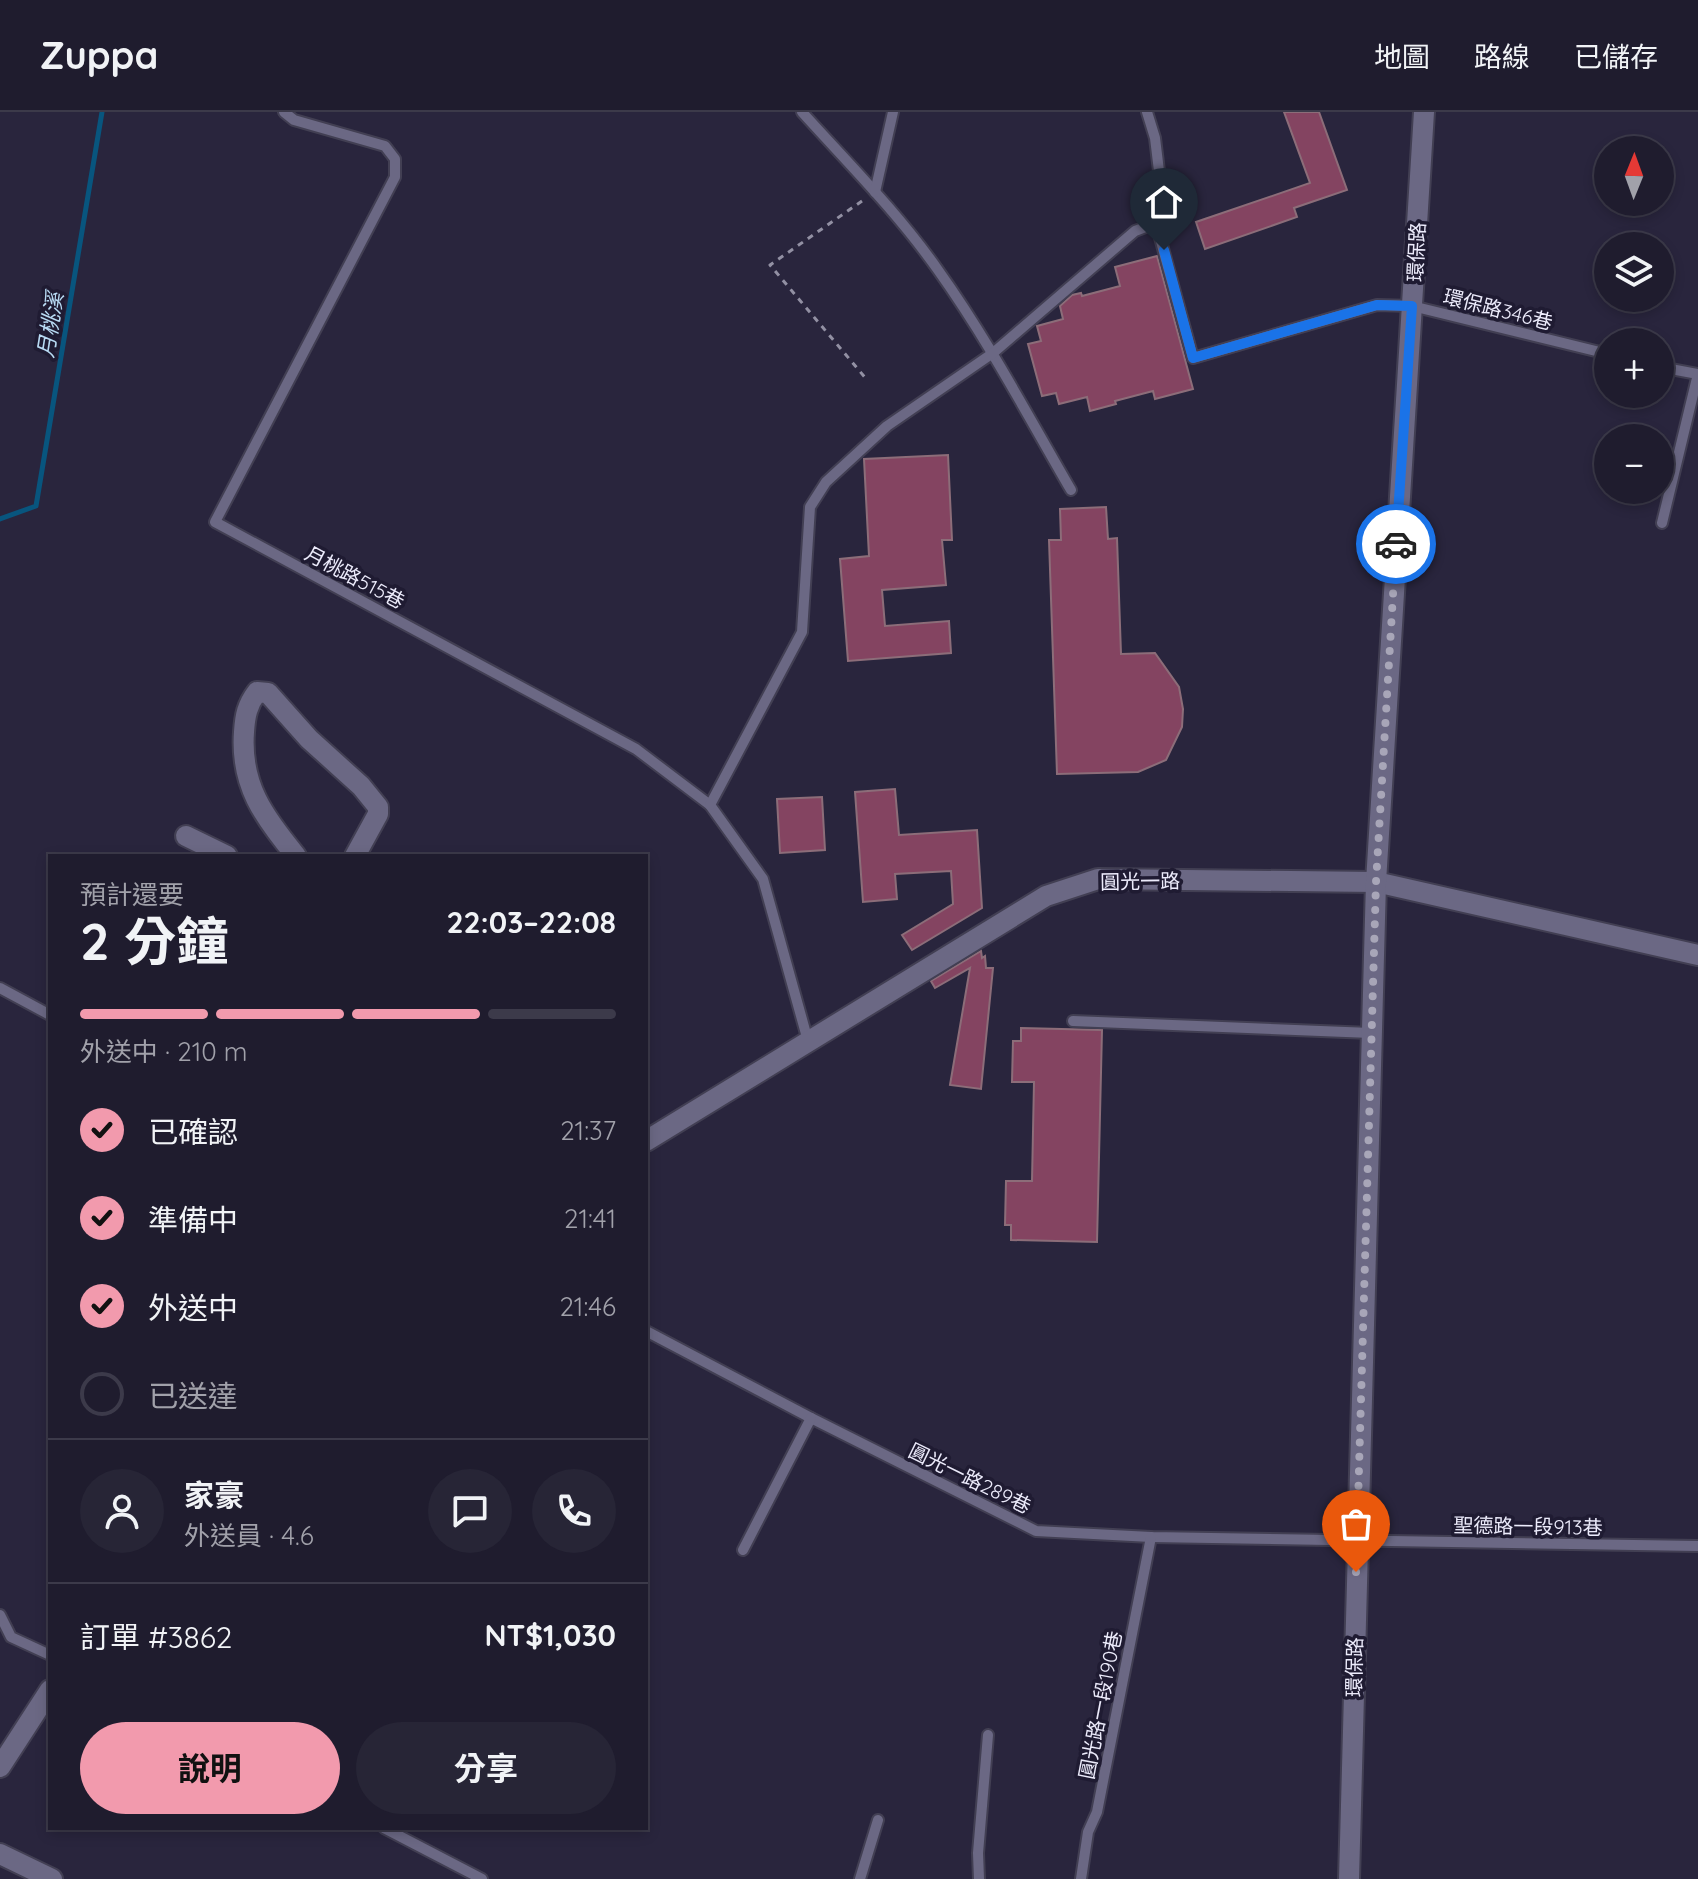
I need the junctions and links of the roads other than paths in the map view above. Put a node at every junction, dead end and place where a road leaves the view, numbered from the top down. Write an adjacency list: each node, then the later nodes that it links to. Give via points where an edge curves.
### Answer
1 (284, 112): 15 (lane, 月桃路515巷, via 294,120 385,146 395,159 395,177 215,522 636,749)
2 (802, 112): 6 (lane)
3 (893, 112): 6 (lane)
4 (1147, 112): 7 (lane, via 1159,171)
5 (1424, 112): 8 (street, 環保路)
6 (875, 192): 10 (lane, via 936,267)
7 (1156, 223): 8 (lane, 環保路346巷, via 1193,358 1377,305); 10 (lane, via 1135,231)
8 (1412, 306): 9 (lane, 環保路346巷); 20 (street, 環保路)
9 (1594, 351)
10 (993, 353): 13 (lane); 15 (lane, via 887,426 826,482 810,507 802,632)
11 (1674, 370): 12 (lane)
12 (1698, 374): 14 (lane)
13 (1071, 490)
14 (1662, 523)
15 (710, 805): 26 (lane, 月桃路515巷, via 763,879)
16 (186, 836): 17 (street)
17 (223, 854)
18 (294, 854): 19 (street, via 248,783 245,713 257,692 268,693 378,807)
19 (356, 854)
20 (1376, 882): 21 (street, 圓光一路); 25 (street, 環保路); 26 (street, 圓光一路, via 1098,879 1046,896)
21 (1698, 955)
22 (0, 988): 23 (lane)
23 (48, 1014)
24 (1073, 1021): 25 (lane)
25 (1371, 1033): 31 (street, 環保路)
26 (808, 1041): 27 (street, 圓光一路)
27 (648, 1140)
28 (648, 1332): 29 (lane, 圓光一路289巷)
29 (811, 1418): 30 (lane, 圓光一路289巷, via 1036,1531); 33 (lane)
30 (1151, 1537): 31 (lane, 圓光一路289巷); 46 (lane, 圓光路一段190巷)
31 (1357, 1541): 32 (lane, 聖德路一段913巷); 47 (street, 環保路)
32 (1698, 1546)
33 (743, 1550)
34 (0, 1615): 35 (lane, via 11,1637)
35 (48, 1654)
36 (48, 1693): 38 (street)
37 (988, 1735): 45 (lane)
38 (0, 1767)
39 (878, 1820): 44 (lane)
40 (388, 1830): 43 (lane)
41 (0, 1854): 42 (street)
42 (52, 1879)
43 (482, 1879)
44 (860, 1879)
45 (979, 1879)
46 (1081, 1879)
47 (1349, 1879)

